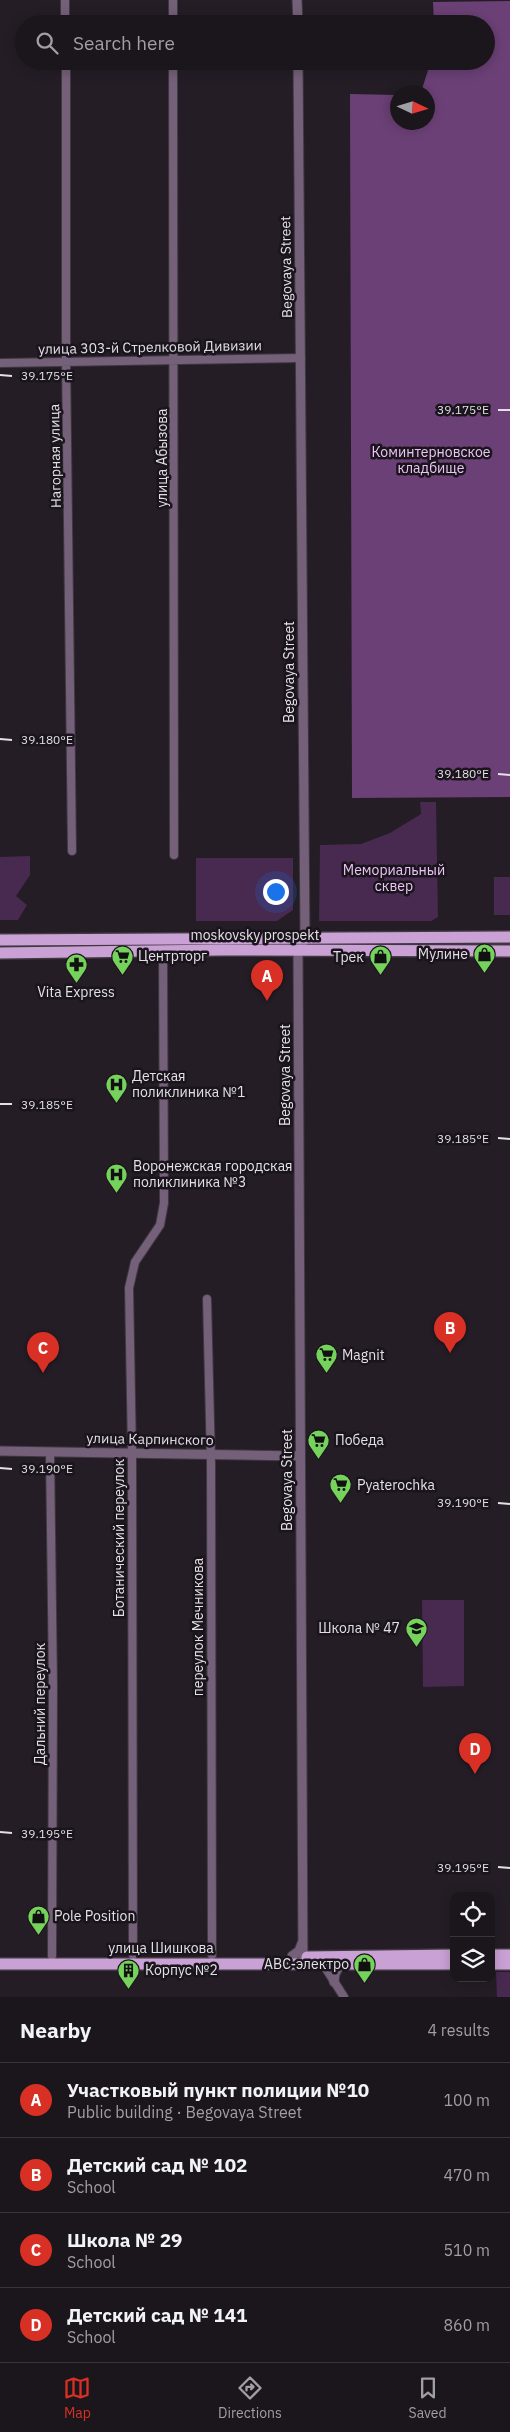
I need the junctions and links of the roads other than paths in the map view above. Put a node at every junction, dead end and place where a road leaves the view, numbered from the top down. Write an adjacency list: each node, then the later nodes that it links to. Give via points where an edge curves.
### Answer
1 (65, 0): 4 (street)
2 (173, 0): 5 (street)
3 (297, 0): 6 (street)
4 (66, 15)
5 (173, 15)
6 (298, 15)
7 (66, 70): 11 (street, Нагорная улица)
8 (173, 70): 12 (street, улица Абызова)
9 (298, 70): 10 (street, Begovaya Street)
10 (301, 358): 12 (street, улица 303-й Стрелковой Дивизии); 17 (street, Begovaya Street)
11 (66, 360): 12 (street, улица 303-й Стрелковой Дивизии); 13 (street, улица 303-й Стрелковой Дивизии); 14 (street, Нагорная улица)
12 (174, 360): 15 (street, улица Абызова)
13 (0, 363)
14 (72, 851)
15 (174, 855)
16 (510, 937): 17 (main road, moskovsky prospekt)
17 (304, 938): 18 (main road, moskovsky prospekt); 20 (street, Begovaya Street)
18 (0, 940)
19 (163, 950): 20 (main road, moskovsky prospekt); 22 (main road, moskovsky prospekt); 26 (street, Ботанический переулок, via 164,1203 160,1225 135,1262 129,1288)
20 (298, 950): 21 (main road, moskovsky prospekt); 28 (street, Begovaya Street)
21 (510, 951)
22 (0, 953)
23 (207, 1299): 27 (street, переулок Мечникова)
24 (0, 1451): 25 (street, улица Карпинского)
25 (50, 1452): 26 (street, улица Карпинского); 36 (street, Дальний переулок)
26 (132, 1453): 27 (street, улица Карпинского); 30 (street, Ботанический переулок)
27 (209, 1454): 28 (street, улица Карпинского); 31 (street, переулок Мечникова)
28 (300, 1456): 29 (street, Begovaya Street)
29 (302, 1940): 37 (street); 38 (street)
30 (133, 1955): 31 (main road, улица Шишкова); 36 (main road, улица Шишкова)
31 (212, 1955): 37 (main road, улица Шишкова)
32 (450, 1955): 38 (main road, улица Шишкова)
33 (495, 1955): 34 (main road)
34 (510, 1955)
35 (0, 1956): 36 (main road, улица Шишкова)
36 (52, 1956)
37 (299, 1959): 38 (main road, улица Шишкова); 39 (main road, улица Шишкова)
38 (320, 1960): 40 (main road, улица Шишкова); 44 (street)
39 (0, 1964)
40 (340, 1964): 41 (main road, улица Шишкова); 44 (street, via 334,1974)
41 (450, 1964)
42 (495, 1964): 43 (main road)
43 (510, 1964)
44 (334, 1982): 45 (street)
45 (344, 1997)

